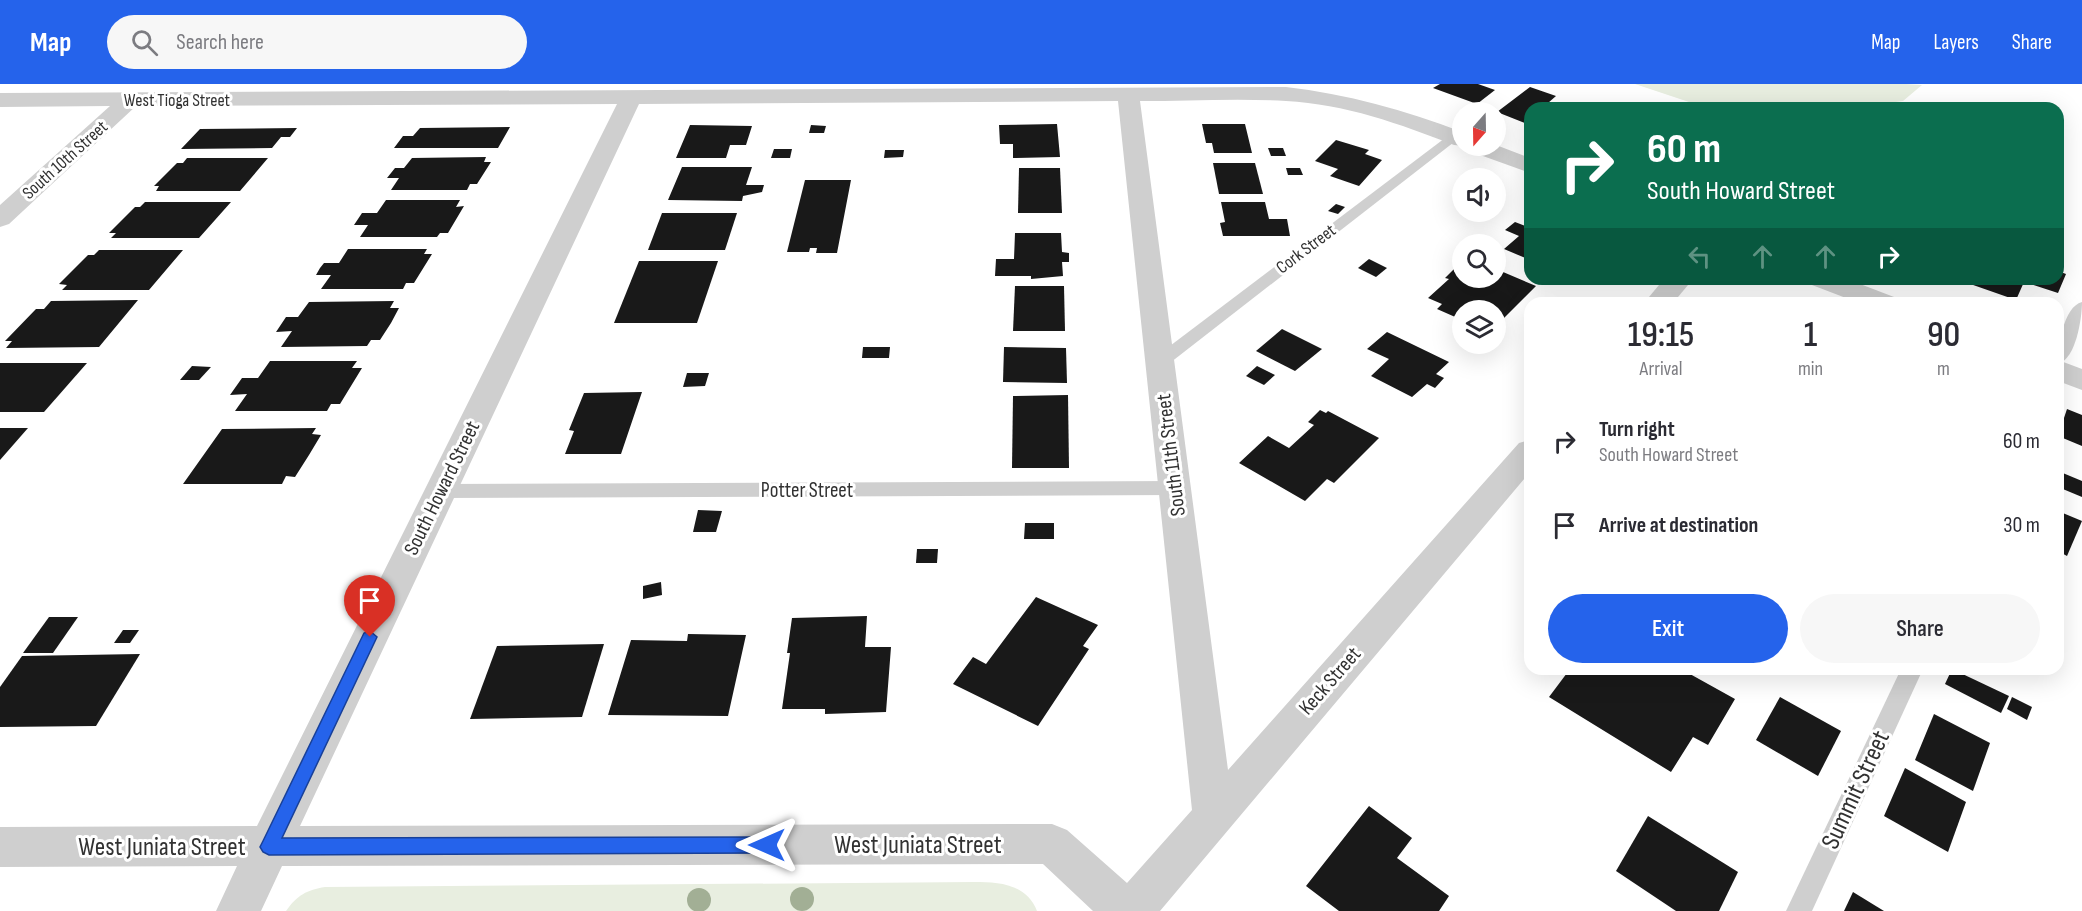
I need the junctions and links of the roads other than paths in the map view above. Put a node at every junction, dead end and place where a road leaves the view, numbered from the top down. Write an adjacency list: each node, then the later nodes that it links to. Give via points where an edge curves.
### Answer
1 (1128, 94): 2 (street, West Tioga Street); 5 (street, West Tioga Street, via 1325,97 1394,114); 16 (street, South 11th Street)
2 (631, 97): 4 (street, West Tioga Street); 21 (street, South Howard Street)
3 (0, 100): 4 (street, West Tioga Street)
4 (130, 100): 9 (street, South 10th Street)
5 (1452, 136)
6 (1452, 143): 16 (lane, Cork Street)
7 (1504, 156): 8 (street)
8 (1524, 164)
9 (0, 219)
10 (1674, 285): 12 (street)
11 (1838, 285): 13 (street)
12 (1663, 297)
13 (1868, 297)
14 (2082, 307): 15 (lane)
15 (2064, 345)
16 (1160, 362): 20 (street, South 11th Street)
17 (2064, 372): 18 (street)
18 (2082, 380)
19 (1524, 458): 23 (street, Keck Street)
20 (1174, 488): 21 (lane, Potter Street); 23 (street, South 11th Street)
21 (441, 491): 24 (street, South Howard Street)
22 (1909, 675): 29 (lane, Summit Street)
23 (1213, 816): 28 (street, Keck Street)
24 (269, 847): 25 (street, West Juniata Street); 26 (street, South Howard Street); 27 (street, West Juniata Street, via 1052,844)
25 (0, 848)
26 (238, 911)
27 (1125, 911)
28 (1131, 911)
29 (1799, 911)

